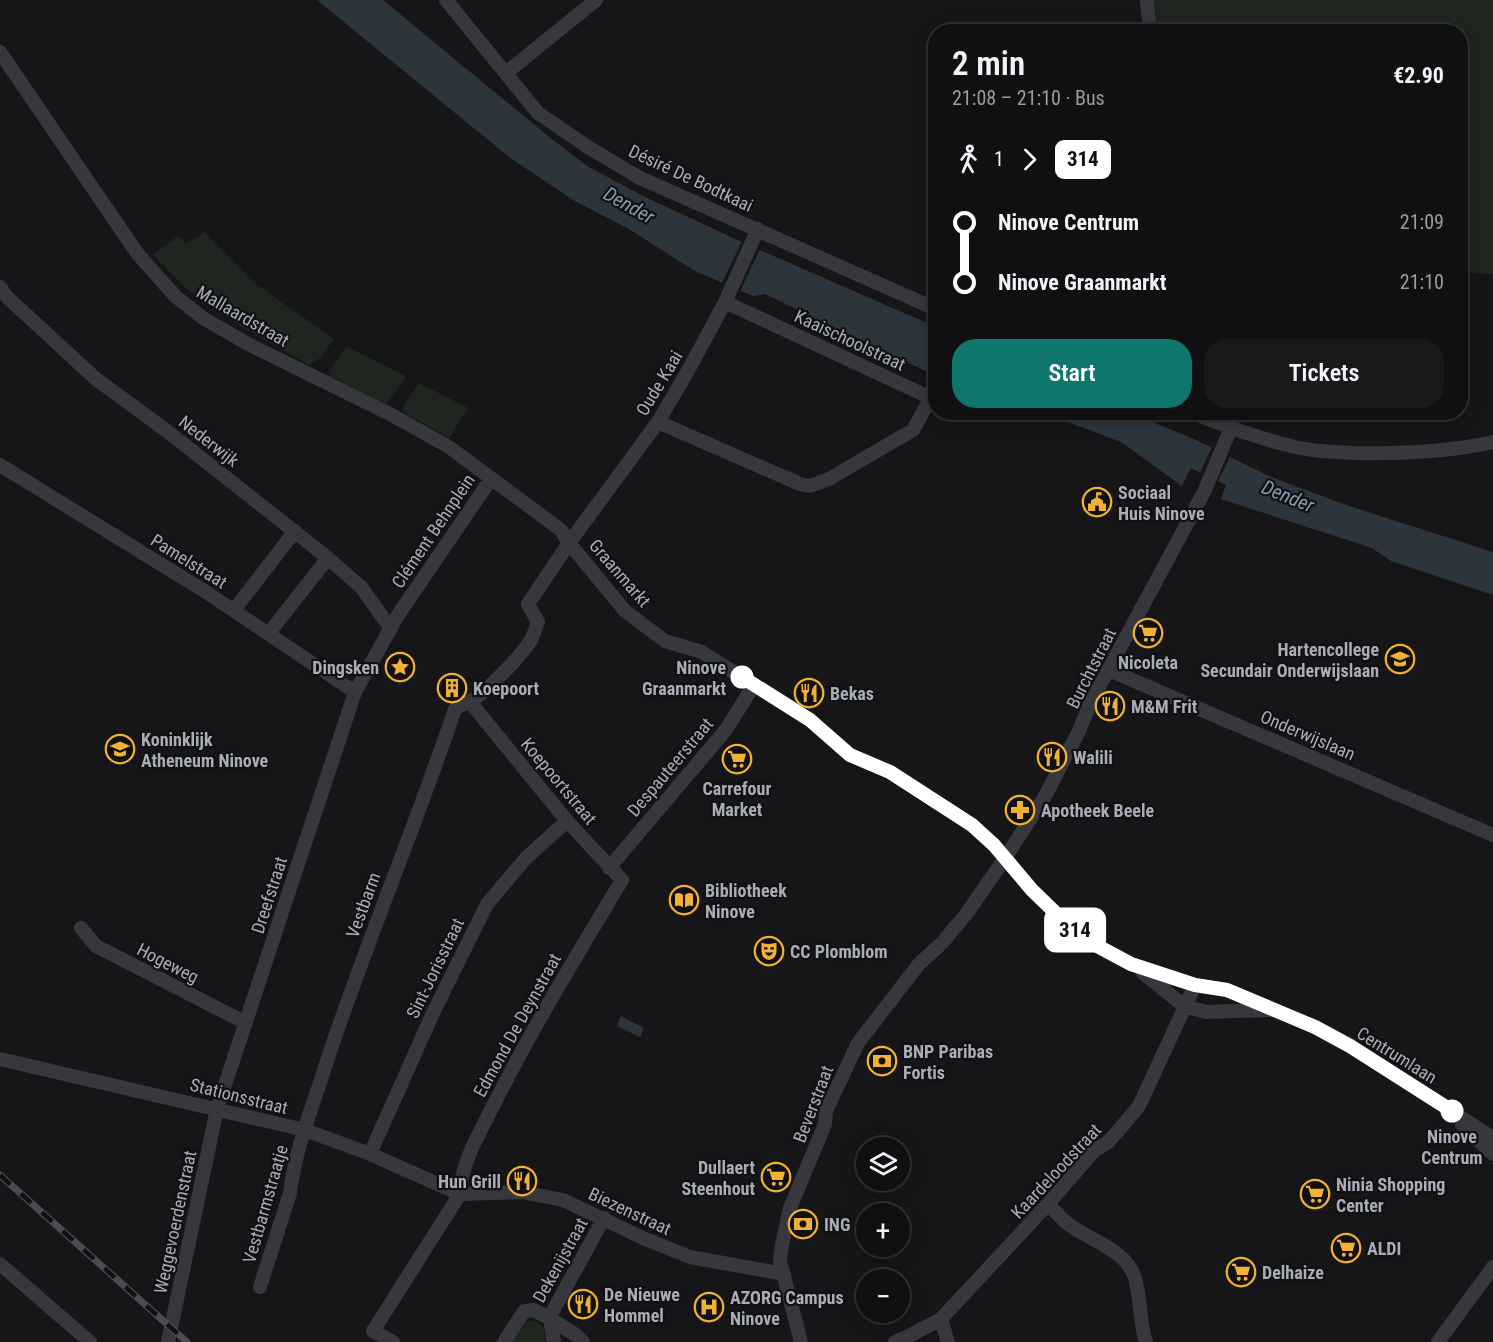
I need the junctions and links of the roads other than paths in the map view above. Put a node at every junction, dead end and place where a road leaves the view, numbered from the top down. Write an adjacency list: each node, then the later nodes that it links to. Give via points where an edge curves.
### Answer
1 (446, 0): 6 (street, Désiré De Bodtkaai)
2 (596, 0): 6 (street)
3 (1147, 0): 4 (street)
4 (1149, 24)
5 (0, 52): 18 (street, Mallaardstraat, via 137,253 175,296 248,344 428,434)
6 (506, 73): 7 (street, Désiré De Bodtkaai, via 538,112 588,147 640,178)
7 (756, 233): 9 (street, Oude Kaai); 10 (street, Désiré De Bodtkaai)
8 (0, 287): 19 (street, Nederwijk, via 96,379)
9 (725, 302): 11 (street, Kaaischoolstraat); 14 (street, Oude Kaai)
10 (928, 306)
11 (928, 397)
12 (928, 403): 14 (street, Kaaischoolstraat, via 913,430 810,486)
13 (1210, 420): 15 (street)
14 (658, 422): 20 (street, Oude Kaai)
15 (1231, 428): 16 (street, via 1312,450 1384,453 1460,449); 25 (street, Burchtstraat, via 1204,492)
16 (1493, 442)
17 (0, 465): 22 (street, Pamelstraat)
18 (491, 479): 20 (street, Clément Behnplein, via 561,530); 23 (street, Clément Behnplein)
19 (295, 531): 21 (street, Nederwijk); 22 (street)
20 (569, 543): 26 (street, Graanmarkt, via 639,623 665,641 702,652); 28 (street, Oude Kaai, via 528,604 538,622 531,640)
21 (328, 558): 23 (street, Nederwijk, via 362,588); 24 (street)
22 (234, 610): 24 (street, Pamelstraat)
23 (391, 629): 27 (street, Clément Behnplein)
24 (269, 633): 27 (street, Pamelstraat)
25 (1109, 670): 30 (street, Onderwijslaan); 31 (street, Burchtstraat, via 1044,798)
26 (754, 685): 31 (street, Graanmarkt, via 810,720 850,755 890,772 972,825); 32 (street, Despauteerstraat, via 725,731)
27 (355, 692): 40 (street, Dreefstraat)
28 (470, 702): 29 (street, Koepoortstraat); 44 (street, Vestbarm, via 454,709 345,1008)
29 (567, 821): 32 (street, Koepoortstraat); 46 (street, Sint-Jorisstraat, via 526,858 487,904)
30 (1493, 835)
31 (1005, 858): 35 (street, Burchtstraat, via 967,913); 36 (street, Centrumlaan, via 1069,926)
32 (609, 868): 33 (street, Koepoortstraat)
33 (622, 880): 48 (street, Edmond De Deynstraat, via 518,1056 473,1146)
34 (81, 928): 40 (street, Hogeweg, via 96,946)
35 (919, 964): 53 (street, Beverstraat, via 858,1043 826,1111 825,1124 784,1227 780,1261)
36 (1131, 964): 37 (street, Centrumlaan); 38 (street, Centrumlaan)
37 (1195, 985): 38 (street, Kaardeloodstraat); 39 (street, Centrumlaan, via 1227,990)
38 (1185, 1006): 39 (street, Centrumlaan, via 1206,1012); 49 (street, Kaardeloodstraat, via 1139,1106)
39 (1276, 1009): 42 (street, Centrumlaan, via 1350,1046)
40 (246, 1023): 43 (street, Dreefstraat)
41 (0, 1059): 43 (street, Stationsstraat)
42 (1434, 1100): 45 (street, Centrumlaan); 47 (street, Centrumlaan)
43 (217, 1109): 44 (street, Stationsstraat); 58 (street, Weggevoerdenstraat)
44 (305, 1131): 46 (street, Stationsstraat); 54 (street, Vestbarmstraatje)
45 (1493, 1138)
46 (370, 1154): 48 (street, Stationsstraat)
47 (1493, 1154)
48 (460, 1194): 50 (street, Biezenstraat, via 522,1192 563,1200); 59 (street, Edmond De Deynstraat, via 373,1331)
49 (1048, 1204): 56 (street, Kaardeloodstraat); 66 (street, via 1069,1224 1116,1254 1135,1276)
50 (604, 1218): 53 (street, Biezenstraat, via 690,1257); 55 (street, Dekenijstraat)
51 (0, 1264): 57 (street)
52 (1493, 1267): 67 (street)
53 (784, 1274): 63 (street, Beverstraat)
54 (260, 1287)
55 (549, 1318): 60 (street, via 534,1310 525,1311); 61 (street); 62 (street)
56 (941, 1319): 64 (street, Kaardeloodstraat); 65 (street)
57 (90, 1342)
58 (168, 1342)
59 (393, 1342)
60 (504, 1342)
61 (554, 1342)
62 (583, 1342)
63 (801, 1342)
64 (895, 1342)
65 (948, 1342)
66 (1146, 1342)
67 (1438, 1342)

